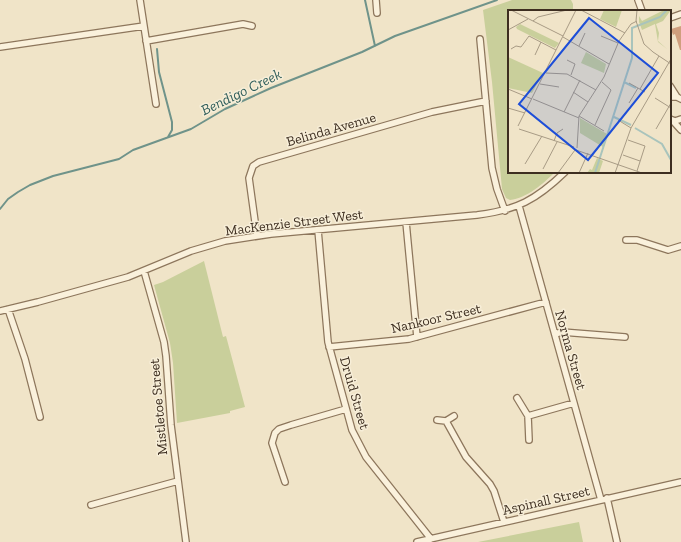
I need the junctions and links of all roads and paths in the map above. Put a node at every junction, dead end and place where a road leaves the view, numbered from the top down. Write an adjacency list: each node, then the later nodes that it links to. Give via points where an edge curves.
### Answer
1 (140, 0): 8 (street)
2 (376, 0): 5 (street)
3 (638, 0): 4 (street)
4 (642, 10)
5 (377, 13)
6 (681, 14): 7 (street)
7 (671, 18)
8 (144, 26): 11 (street); 12 (street)
9 (252, 26): 11 (street, via 243,24)
10 (480, 39): 15 (street)
11 (146, 41): 16 (street)
12 (0, 47)
13 (671, 87): 14 (street)
14 (679, 98)
15 (486, 101): 22 (street, via 492,168); 25 (street, Belinda Avenue, via 432,112 259,162 253,166 249,178)
16 (156, 104)
17 (681, 118): 18 (street, via 675,121)
18 (671, 119): 19 (street)
19 (681, 130)
20 (564, 173): 21 (street, MacKenzie Street West, via 543,191)
21 (519, 206): 22 (street, MacKenzie Street West); 29 (street, Norma Street)
22 (505, 211): 23 (street, MacKenzie Street West)
23 (406, 222): 24 (street, MacKenzie Street West); 33 (street)
24 (318, 230): 25 (street, MacKenzie Street West); 35 (street, Druid Street)
25 (257, 236): 28 (street, MacKenzie Street West, via 206,246)
26 (626, 240): 27 (street, via 637,240 668,250)
27 (681, 246)
28 (144, 271): 30 (street, MacKenzie Street West); 45 (street, Mistletoe Street, via 164,342)
29 (546, 302): 32 (street, Norma Street); 33 (street, Nankoor Street)
30 (8, 309): 31 (street, MacKenzie Street West); 41 (street, via 25,359)
31 (0, 311)
32 (554, 334): 34 (street, via 562,332); 37 (street, Norma Street)
33 (417, 337): 35 (street, Nankoor Street)
34 (625, 337)
35 (330, 347): 38 (street, Druid Street)
36 (517, 398): 40 (street)
37 (574, 403): 40 (street); 49 (street, Norma Street)
38 (346, 409): 46 (street, via 291,425 275,433 272,443); 52 (street, Druid Street, via 361,449)
39 (454, 416): 43 (street)
40 (528, 416): 44 (street)
41 (40, 417)
42 (437, 420): 43 (street)
43 (446, 421): 51 (street, via 466,457 490,484)
44 (529, 440)
45 (178, 481): 50 (street); 53 (street, Mistletoe Street)
46 (285, 482)
47 (681, 482): 48 (street, Aspinall Street)
48 (608, 498): 49 (street, Aspinall Street); 55 (street)
49 (601, 500): 51 (street, Aspinall Street)
50 (91, 504)
51 (504, 522): 52 (street, Aspinall Street)
52 (431, 539): 54 (street, Aspinall Street)
53 (186, 542)
54 (417, 542)
55 (617, 542)

